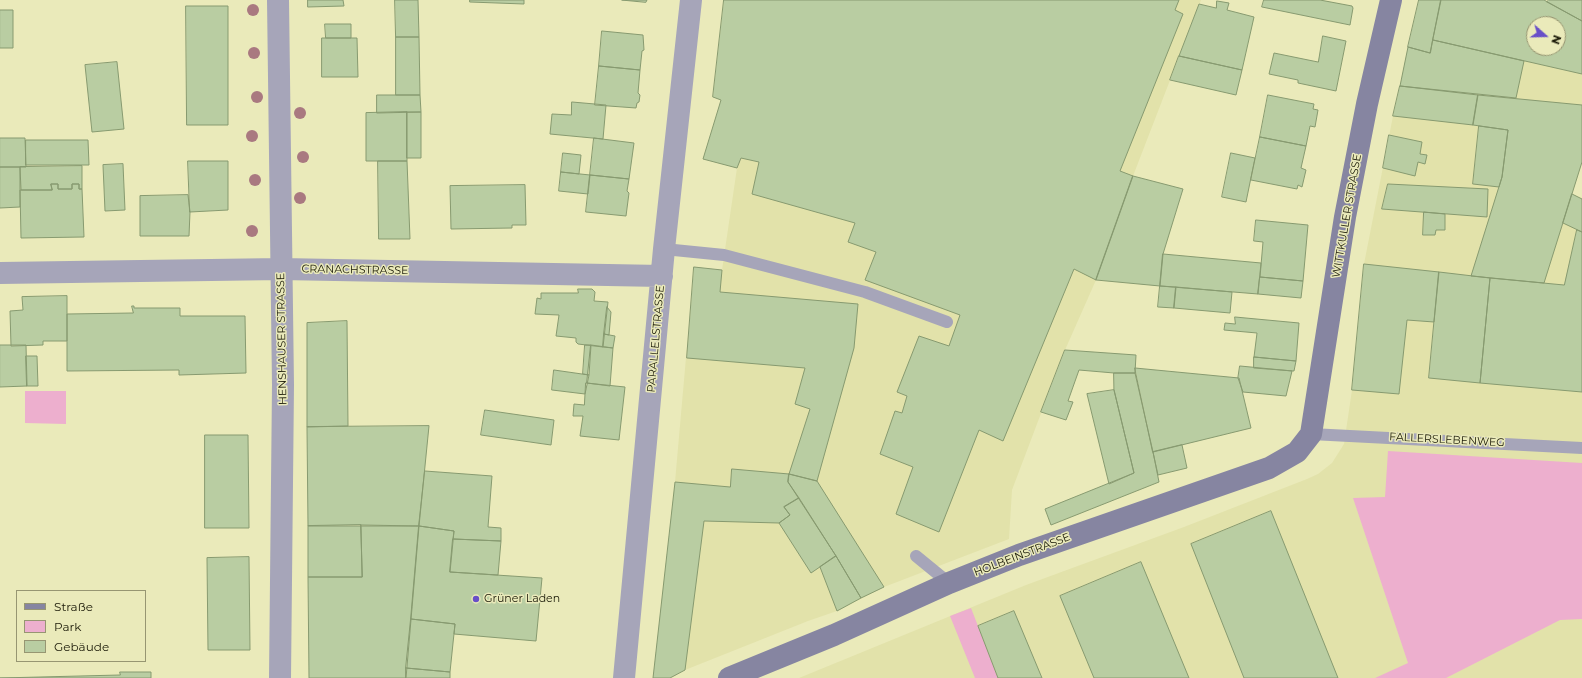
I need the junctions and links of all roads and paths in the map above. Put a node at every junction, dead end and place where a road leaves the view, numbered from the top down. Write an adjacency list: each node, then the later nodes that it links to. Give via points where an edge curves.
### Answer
1 (278, 0): 5 (street, HENSHAUSER STRASSE)
2 (691, 0): 4 (street, PARALLELSTRASSE)
3 (1391, 0): 9 (main road, WITTKULLER STRASSE, via 1345,217)
4 (664, 249): 7 (street, PARALLELSTRASSE); 8 (lane, via 731,257 865,292)
5 (281, 269): 6 (street, CRANACHSTRASSE); 7 (street, CRANACHSTRASSE); 13 (street, HENSHAUSER STRASSE, via 283,385)
6 (0, 273)
7 (662, 276): 14 (street, PARALLELSTRASSE)
8 (947, 322)
9 (1311, 434): 10 (lane, FALLERSLEBENWEG); 12 (main road, HOLBEINSTRASSE, via 1297,452 1269,468 1019,555)
10 (1582, 448)
11 (916, 556): 12 (lane)
12 (949, 583): 15 (main road, HOLBEINSTRASSE, via 834,635)
13 (280, 678)
14 (624, 678)
15 (729, 678)

